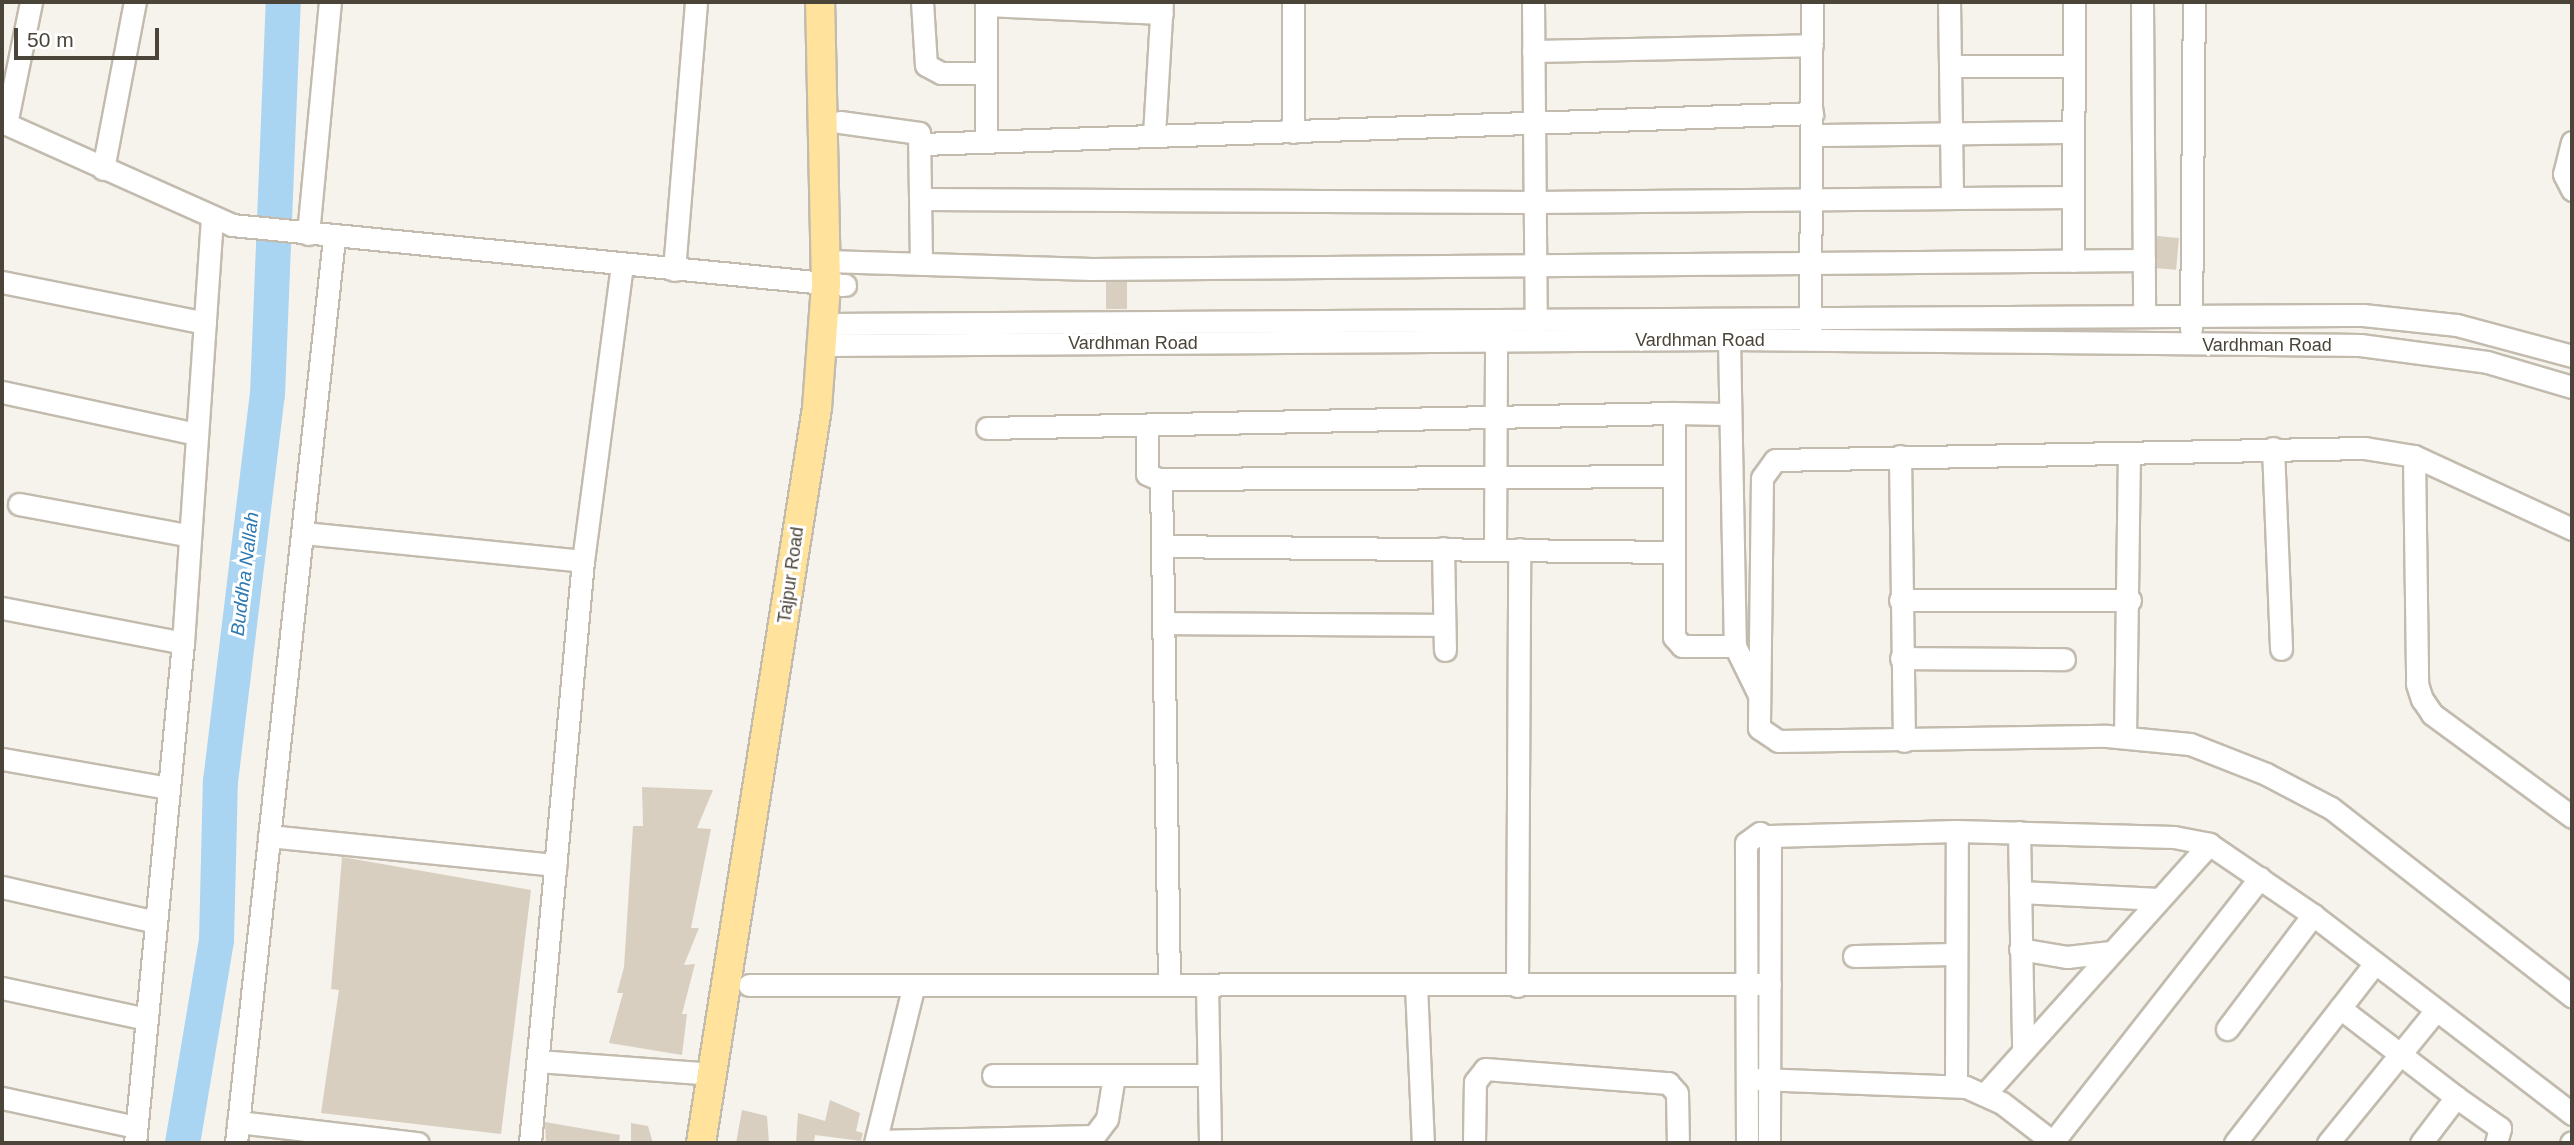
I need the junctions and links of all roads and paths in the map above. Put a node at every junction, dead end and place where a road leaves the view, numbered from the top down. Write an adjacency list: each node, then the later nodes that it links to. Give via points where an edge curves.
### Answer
1 (31, 2): 25 (street)
2 (135, 2): 34 (street)
3 (330, 2): 42 (street)
4 (696, 2): 50 (street)
5 (820, 2): 51 (main road, Tajpur Road)
6 (839, 2): 24 (main road, Tajpur Road)
7 (922, 2): 21 (street, via 926,65 941,73)
8 (1293, 2): 27 (street)
9 (1533, 2): 18 (street)
10 (1812, 2): 17 (street)
11 (1949, 2): 19 (street)
12 (2074, 2): 20 (street)
13 (2142, 2): 44 (street)
14 (2194, 2): 54 (street)
15 (986, 3): 16 (street); 21 (street)
16 (1162, 8): 29 (street)
17 (1812, 45): 18 (street); 22 (street)
18 (1533, 51): 23 (street)
19 (1950, 66): 20 (street); 26 (street)
20 (2073, 66): 28 (street)
21 (986, 73): 31 (street)
22 (1812, 113): 23 (street); 30 (street)
23 (1533, 119): 27 (street); 40 (street)
24 (840, 122): 33 (street, via 911,129 919,133); 51 (main road, Tajpur Road)
25 (4, 123): 34 (street)
26 (1951, 131): 28 (street); 30 (street); 36 (street)
27 (1293, 132): 29 (street)
28 (2073, 132): 37 (street)
29 (1154, 135): 31 (street)
30 (1812, 135): 38 (street)
31 (986, 142): 33 (street)
32 (2572, 142): 35 (street, via 2564,174)
33 (922, 144): 39 (street)
34 (103, 169): 41 (street)
35 (2572, 190)
36 (1952, 197): 37 (street); 38 (street)
37 (2073, 197): 45 (street)
38 (1812, 198): 40 (street); 47 (street)
39 (923, 199): 40 (street); 46 (street)
40 (1535, 202): 49 (street)
41 (222, 222): 42 (street); 57 (street)
42 (303, 233): 43 (street)
43 (334, 238): 48 (street); 81 (street)
44 (2144, 260): 45 (street); 53 (street)
45 (2074, 261): 47 (street)
46 (921, 264): 49 (street, via 1092,270); 51 (street)
47 (1812, 264): 49 (street); 55 (street)
48 (622, 265): 50 (street); 88 (street)
49 (1534, 267): 56 (street)
50 (674, 270): 51 (street)
51 (835, 273): 58 (main road, Tajpur Road)
52 (2, 282): 57 (street)
53 (2144, 316): 54 (street, Vardhman Road); 55 (street, Vardhman Road)
54 (2192, 316): 62 (street); 63 (street, Vardhman Road, via 2408,316 2498,333)
55 (1810, 319): 56 (street, Vardhman Road); 61 (street)
56 (1536, 321): 58 (street, Vardhman Road)
57 (205, 323): 71 (street)
58 (834, 335): 60 (street, Vardhman Road); 124 (main road, Tajpur Road); 140 (main road, Tajpur Road)
59 (1729, 339): 60 (street, Vardhman Road); 61 (street, Vardhman Road); 67 (street)
60 (1496, 340): 68 (street)
61 (1810, 341): 62 (street, Vardhman Road)
62 (2190, 345): 64 (street, Vardhman Road, via 2360,345 2487,362)
63 (2572, 356)
64 (2572, 387)
65 (2, 392): 71 (street)
66 (1674, 414): 67 (street); 68 (street); 76 (street)
67 (1729, 414): 95 (street)
68 (1497, 415): 69 (street); 77 (street)
69 (1147, 426): 70 (street); 78 (street, via 1147,474)
70 (987, 428)
71 (197, 434): 82 (street)
72 (2273, 448): 73 (street); 75 (street, via 2364,448); 96 (street)
73 (2129, 454): 74 (street); 90 (street)
74 (1900, 456): 89 (street); 100 (street, via 1782,458 1767,465 1762,478)
75 (2414, 456): 80 (street); 105 (street, via 2417,684 2422,699 2432,714)
76 (1674, 476): 77 (street); 87 (street)
77 (1497, 477): 78 (street); 85 (street)
78 (1161, 479): 83 (street)
79 (19, 503): 82 (street)
80 (2572, 530)
81 (304, 533): 88 (street); 108 (street)
82 (187, 535): 94 (street)
83 (1162, 546): 84 (street); 92 (street)
84 (1443, 548): 85 (street); 93 (street)
85 (1495, 548): 86 (street)
86 (1519, 548): 87 (street); 129 (street)
87 (1674, 552): 95 (street, via 1675,642)
88 (583, 561): 111 (street)
89 (1900, 600): 90 (street); 98 (street)
90 (2130, 600): 101 (street)
91 (2, 608): 94 (street)
92 (1163, 623): 93 (street); 125 (street)
93 (1444, 625): 97 (street)
94 (183, 643): 104 (street)
95 (1735, 646): 100 (street)
96 (2281, 649)
97 (1445, 650)
98 (1901, 658): 99 (street); 102 (street)
99 (2064, 659)
100 (1759, 694): 102 (street, via 1759,728 1770,739)
101 (2124, 737): 102 (street); 132 (street, via 2190,744 2266,774 2331,808)
102 (1903, 741)
103 (2, 759): 104 (street)
104 (169, 788): 117 (street)
105 (2572, 817)
106 (1957, 831): 107 (street); 109 (street); 120 (street)
107 (2019, 832): 110 (street, via 2174,837); 114 (street)
108 (269, 836): 111 (street); 151 (street)
109 (1769, 836): 123 (street); 128 (street, via 1757,833 1746,840)
110 (2209, 844): 112 (street); 115 (street)
111 (556, 864): 139 (street)
112 (2260, 878): 116 (street); 166 (street)
113 (2, 887): 117 (street)
114 (2020, 892): 115 (street); 118 (street)
115 (2159, 899): 119 (street)
116 (2313, 915): 122 (street); 136 (street)
117 (156, 922): 135 (street)
118 (2020, 949): 119 (street, via 2067,957); 137 (street)
119 (2111, 952): 137 (street)
120 (1956, 954): 121 (street); 146 (street)
121 (1854, 956)
122 (2375, 963): 133 (street); 134 (street)
123 (1770, 984): 128 (street); 145 (street)
124 (749, 985): 131 (street); 158 (main road, Tajpur Road)
125 (1169, 985): 126 (street); 131 (street)
126 (1208, 985): 127 (street); 142 (street)
127 (1416, 985): 129 (street); 160 (street)
128 (1748, 985): 129 (street); 144 (street)
129 (1517, 986)
130 (2, 988): 135 (street)
131 (913, 988): 154 (street)
132 (2572, 995)
133 (2340, 1008): 138 (street); 167 (street)
134 (2437, 1010): 138 (street); 150 (street)
135 (147, 1019): 152 (street)
136 (2227, 1029)
137 (2023, 1049): 147 (street)
138 (2401, 1054): 148 (street); 168 (street)
139 (538, 1061): 140 (street); 156 (street)
140 (714, 1074): 157 (main road, Tajpur Road)
141 (993, 1075): 143 (street)
142 (1208, 1075): 143 (street); 159 (street)
143 (1114, 1076): 153 (street, via 1100,1133)
144 (1748, 1079): 145 (street); 164 (street)
145 (1771, 1079): 146 (street); 165 (street)
146 (1956, 1085): 147 (street)
147 (1985, 1094): 166 (street)
148 (2456, 1097): 169 (street); 170 (street, via 2500,1128)
149 (2, 1098): 152 (street)
150 (2572, 1114)
151 (237, 1133): 155 (street)
152 (136, 1135)
153 (1042, 1141): 154 (street)
154 (876, 1142)
155 (418, 1143)
156 (530, 1143)
157 (701, 1143)
158 (720, 1143)
159 (1210, 1143)
160 (1423, 1143)
161 (1474, 1143): 163 (street, via 1475,1082 1485,1069 1668,1083 1677,1093)
162 (1657, 1143): 163 (street)
163 (1678, 1143)
164 (1747, 1143)
165 (1769, 1143)
166 (2053, 1143)
167 (2235, 1143)
168 (2328, 1143)
169 (2421, 1143)
170 (2496, 1143)

